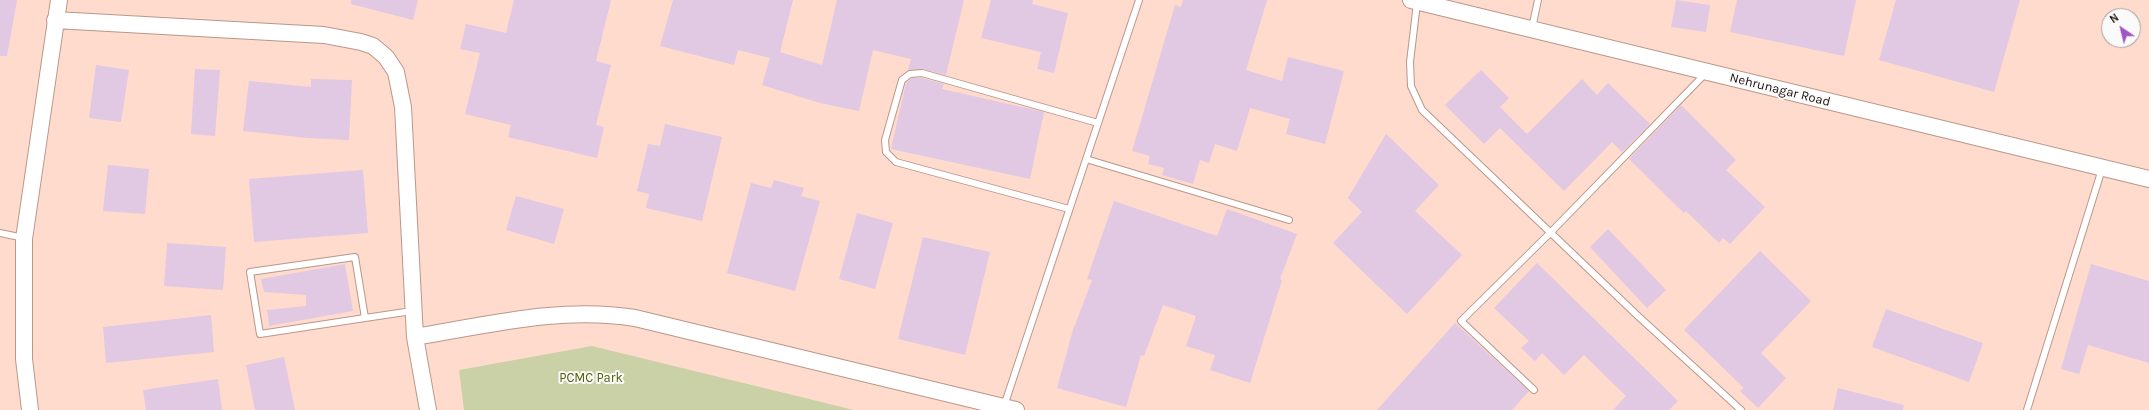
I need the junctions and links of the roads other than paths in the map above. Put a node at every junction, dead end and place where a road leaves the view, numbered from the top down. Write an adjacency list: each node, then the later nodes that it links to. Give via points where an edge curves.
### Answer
1 (59, 0): 5 (street)
2 (1139, 0): 8 (lane)
3 (1538, 0): 6 (lane)
4 (1414, 1): 6 (street, Nehrunagar Road); 15 (lane, via 1411,86 1422,110)
5 (55, 20): 16 (street); 17 (street, via 324,35 373,46 386,57 396,72 400,86)
6 (1532, 30): 7 (street, Nehrunagar Road)
7 (1707, 72): 10 (street, Nehrunagar Road); 15 (lane)
8 (1098, 123): 9 (lane); 12 (lane, via 922,73 910,74 902,80 885,140 886,152 896,162)
9 (1086, 159): 12 (lane); 13 (lane)
10 (2103, 168): 11 (street, Nehrunagar Road); 25 (lane)
11 (2149, 179)
12 (1069, 209): 21 (lane)
13 (1289, 220)
14 (0, 233): 16 (lane)
15 (1550, 233): 20 (lane, via 1461,321); 24 (lane)
16 (24, 238): 22 (street, via 24,359)
17 (414, 311): 18 (lane); 19 (street)
18 (364, 318): 18 (lane, via 260,334 250,272 355,257)
19 (415, 337): 21 (street, via 555,314 611,314); 23 (street)
20 (1534, 390)
21 (1010, 409)
22 (30, 410)
23 (428, 410)
24 (1741, 410)
25 (2027, 410)

